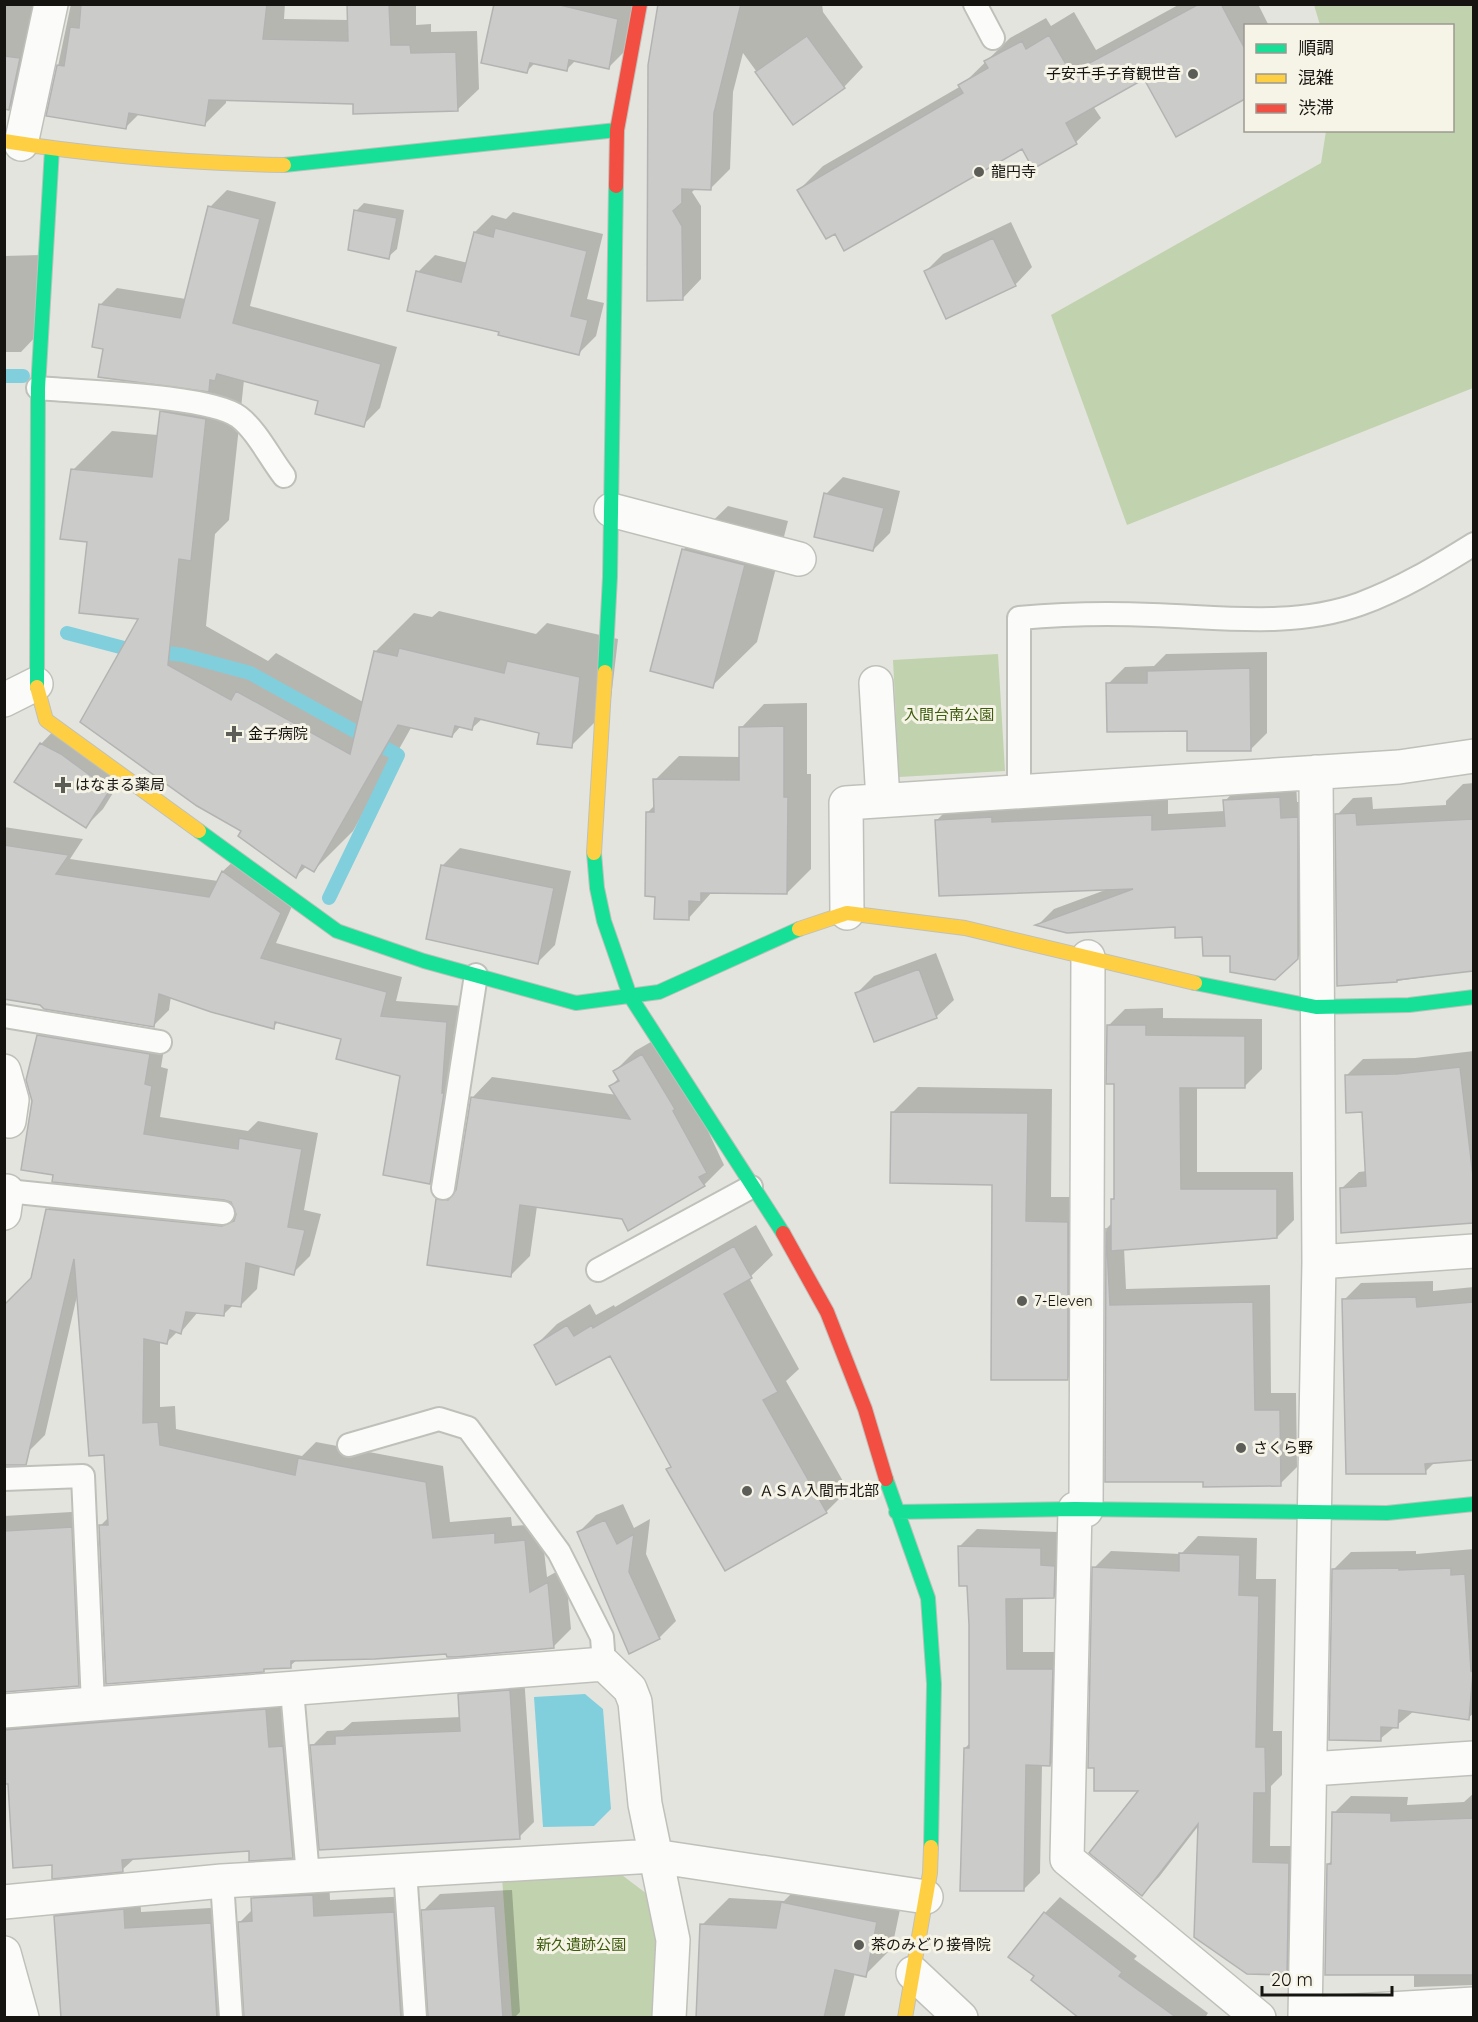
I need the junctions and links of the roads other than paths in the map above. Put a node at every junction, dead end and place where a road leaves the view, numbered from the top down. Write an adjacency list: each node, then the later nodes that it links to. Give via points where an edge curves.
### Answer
1 (51, 4): 6 (street)
2 (640, 4): 5 (street)
3 (975, 4): 4 (lane)
4 (993, 38)
5 (617, 130): 6 (street, via 291,165 197,164); 9 (street)
6 (26, 145): 7 (street)
7 (38, 388): 8 (lane, via 195,402 222,408 247,425); 13 (street)
8 (284, 476)
9 (611, 510): 11 (street); 22 (street, via 594,856 604,921)
10 (1473, 544): 17 (lane, via 1392,590 1359,604 1305,616 1275,619 1150,614 1019,618)
11 (799, 559)
12 (876, 683): 18 (street)
13 (36, 684): 14 (street); 21 (street, via 46,720 337,930 361,941)
14 (4, 700)
15 (1473, 756): 16 (street, via 1399,767)
16 (1316, 772): 17 (street); 24 (street)
17 (1019, 792): 18 (street)
18 (883, 800): 19 (street, via 846,803)
19 (847, 913): 20 (street, via 965,928); 22 (street, via 798,929 659,992)
20 (1088, 957): 24 (street); 39 (street)
21 (476, 975): 22 (street, via 576,1003); 30 (lane)
22 (630, 996): 29 (street)
23 (1473, 997): 24 (street, via 1409,1005)
24 (1316, 1007): 34 (street)
25 (4, 1016): 26 (lane)
26 (160, 1042)
27 (4, 1071): 28 (street, via 12,1100)
28 (9, 1121)
29 (751, 1187): 35 (lane); 40 (street, via 777,1222 827,1312 864,1409)
30 (443, 1188)
31 (6, 1202): 32 (lane)
32 (224, 1213)
33 (1473, 1251): 34 (street)
34 (1319, 1262): 41 (street)
35 (598, 1270)
36 (349, 1445): 42 (lane, via 438,1419 468,1428 559,1552 602,1637)
37 (4, 1479): 44 (lane, via 83,1476)
38 (1473, 1504): 41 (street, via 1387,1513)
39 (1080, 1509): 40 (street); 41 (street); 64 (street, via 1067,1859)
40 (896, 1512): 52 (street, via 928,1598 934,1684 930,1873)
41 (1315, 1512): 47 (street)
42 (604, 1664): 43 (street); 48 (street, via 630,1689 635,1702)
43 (292, 1690): 44 (street); 50 (lane)
44 (93, 1704): 45 (street)
45 (4, 1711)
46 (1473, 1758): 47 (street)
47 (1311, 1769): 57 (street)
48 (654, 1856): 49 (street); 52 (street); 61 (street, via 673,1940)
49 (405, 1870): 50 (street); 60 (lane)
50 (308, 1876): 51 (street)
51 (222, 1881): 53 (street); 59 (lane)
52 (926, 1897): 55 (street)
53 (4, 1902)
54 (4, 1953): 58 (street)
55 (913, 1972): 62 (street); 63 (street)
56 (1473, 2004): 57 (street)
57 (1305, 2016)
58 (22, 2018)
59 (231, 2018)
60 (415, 2018)
61 (669, 2018)
62 (905, 2018)
63 (961, 2018)
64 (1259, 2018)

